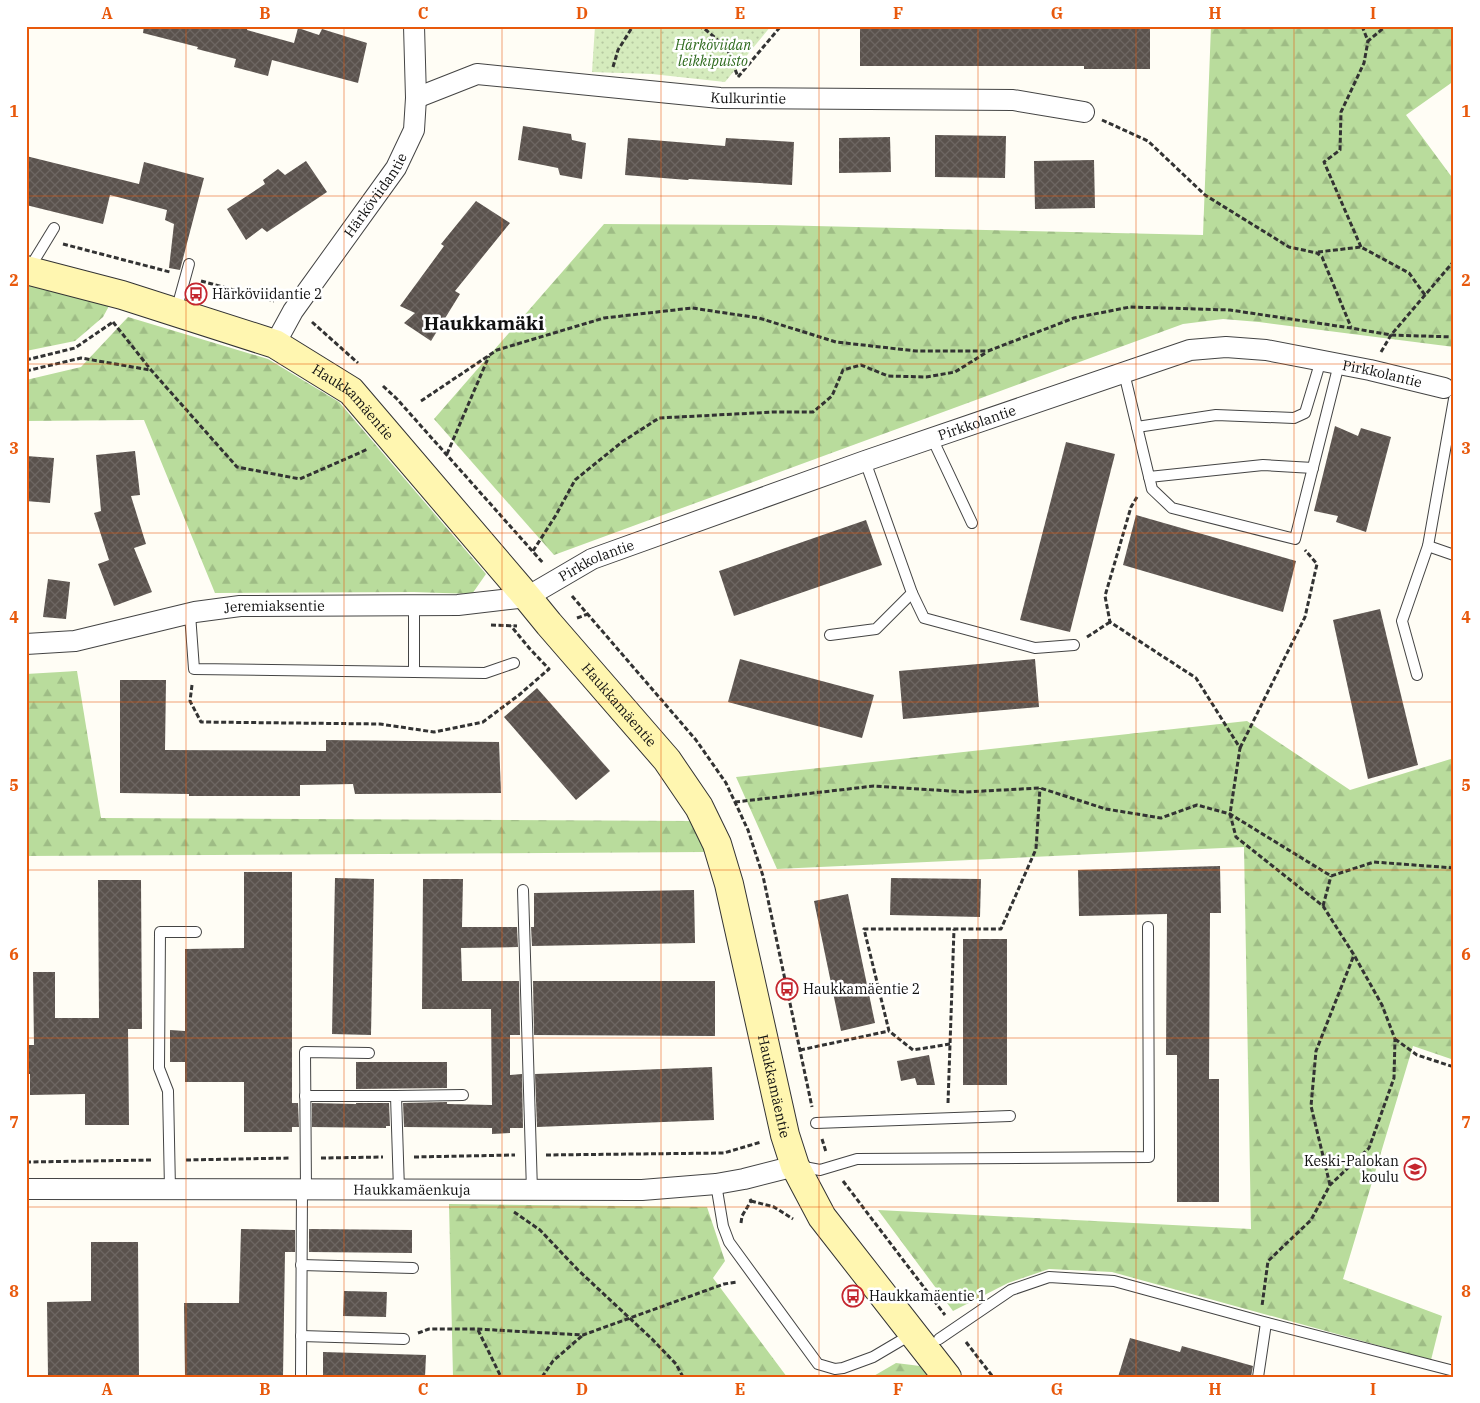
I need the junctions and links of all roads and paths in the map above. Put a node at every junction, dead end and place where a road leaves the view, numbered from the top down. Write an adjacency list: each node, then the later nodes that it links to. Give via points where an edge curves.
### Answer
1 (414, 26): 10 (street, Härköviidantie)
2 (632, 26): 9 (path, via 618,50)
3 (698, 26): 8 (path, via 727,48)
4 (781, 26): 8 (path)
5 (1362, 26): 7 (path)
6 (1386, 26): 7 (path)
7 (1368, 42): 15 (path, via 1364,63 1341,112 1340,150 1324,162)
8 (738, 77): 11 (path)
9 (607, 86): 10 (street, Kulkurintie, via 477,74); 11 (street, Kulkurintie)
10 (416, 98): 30 (street, Härköviidantie, via 414,130 396,168 293,311)
11 (720, 98): 12 (street, Kulkurintie, via 1013,100)
12 (1084, 112): 16 (path, via 1148,141 1205,195 1289,247)
13 (54, 228): 14 (lane)
14 (47, 240): 19 (lane); 20 (path)
15 (1361, 247): 16 (path); 21 (path, via 1409,273)
16 (1317, 252): 27 (path)
17 (1454, 261): 21 (path)
18 (189, 264): 20 (lane)
19 (28, 270): 23 (street, Haukkamäentie)
20 (186, 277): 22 (path); 23 (lane)
21 (1425, 295): 28 (path)
22 (277, 302)
23 (176, 312): 30 (street, Haukkamäentie)
24 (115, 317): 26 (path)
25 (308, 319): 35 (path)
26 (113, 322): 33 (path, via 75,348); 36 (path)
27 (1352, 328): 28 (path); 31 (path, via 1230,310 1130,307 1074,318)
28 (1391, 335): 29 (path)
29 (1454, 337)
30 (275, 344): 57 (street, Haukkamäentie, via 351,391)
31 (988, 352): 32 (path, via 916,352 836,342 759,318 692,308 604,318); 52 (path, via 955,372 926,376 888,376 861,365 843,370 832,396 813,412 659,418 574,480 556,516)
32 (489, 355): 41 (path); 45 (path)
33 (26, 360)
34 (1330, 362): 38 (street, Pirkkolantie, via 1266,350 1226,347 1190,350); 40 (street, Pirkkolantie); 42 (lane, via 1305,413 1294,418 1216,415); 47 (lane)
35 (362, 367)
36 (151, 370): 37 (path, via 81,358); 44 (path, via 237,467 300,479)
37 (26, 371)
38 (1124, 373): 42 (lane); 43 (street, Pirkkolantie)
39 (376, 380): 45 (path)
40 (1450, 392): 51 (lane)
41 (420, 401)
42 (1137, 427): 48 (lane)
43 (932, 438): 46 (street, Pirkkolantie); 49 (lane)
44 (368, 449)
45 (447, 454): 52 (path)
46 (865, 461): 56 (lane); 57 (street, Pirkkolantie, via 592,559)
47 (1313, 468): 48 (lane, via 1263,465); 50 (lane)
48 (1149, 477): 50 (lane, via 1152,489 1172,508); 60 (path, via 1131,506 1105,596)
49 (972, 523)
50 (1295, 539): 71 (path, via 1318,564 1305,617)
51 (1428, 546): 53 (lane); 70 (lane, via 1402,620)
52 (533, 550): 54 (path)
53 (1454, 554)
54 (548, 568)
55 (568, 591): 73 (path, via 696,740)
56 (912, 593): 64 (lane, via 876,629); 66 (lane, via 924,618 1035,648)
57 (527, 597): 58 (street, Jeremiaksentie, via 458,605); 101 (street, Haukkamäentie, via 667,760 699,807 717,844)
58 (414, 605): 59 (street, Jeremiaksentie, via 240,606); 69 (lane)
59 (190, 614): 65 (street, Jeremiaksentie, via 76,641); 68 (lane)
60 (1110, 622): 66 (path); 71 (path, via 1196,678)
61 (482, 624): 62 (path)
62 (511, 626): 63 (path); 68 (path, via 549,669 483,722 434,732 380,724 201,722 190,701)
63 (520, 626)
64 (830, 635)
65 (26, 644)
66 (1074, 646)
67 (514, 663): 69 (lane, via 485,673)
68 (194, 670): 69 (lane)
69 (414, 672)
70 (1417, 675)
71 (1240, 748): 74 (path)
72 (1040, 788): 73 (path, via 966,792 874,786); 74 (path, via 1106,809 1161,818 1197,805); 80 (path, via 1036,849 1001,929)
73 (735, 802): 86 (path, via 763,876)
74 (1230, 814): 76 (path); 78 (path, via 1236,837)
75 (1454, 868): 76 (path, via 1374,862)
76 (1331, 876): 78 (path)
77 (523, 890): 96 (lane)
78 (1323, 906): 82 (path)
79 (1148, 926): 102 (lane, via 1149,1158 857,1159)
80 (954, 929): 83 (path, via 864,928); 85 (path)
81 (196, 932): 99 (lane, via 160,932 159,1068 168,1091)
82 (1354, 955): 84 (path, via 1382,1005); 104 (path, via 1316,1051 1311,1106)
83 (889, 1031): 85 (path, via 913,1050); 86 (path)
84 (1395, 1038): 88 (path, via 1417,1055); 104 (path, via 1394,1078 1369,1148)
85 (950, 1044): 93 (path)
86 (800, 1050): 94 (path)
87 (368, 1053): 90 (lane, via 305,1052)
88 (1454, 1067)
89 (463, 1095): 91 (lane)
90 (305, 1096): 91 (lane); 98 (lane)
91 (396, 1096): 97 (lane)
92 (1010, 1116): 93 (lane)
93 (947, 1118): 94 (lane)
94 (816, 1123): 102 (path)
95 (764, 1141): 96 (path, via 724,1153)
96 (530, 1155): 97 (path); 110 (lane)
97 (397, 1157): 98 (path); 108 (lane)
98 (307, 1158): 99 (path); 107 (lane)
99 (170, 1160): 100 (path); 106 (lane)
100 (26, 1162)
101 (795, 1166): 102 (lane, via 820,1170); 103 (street, Haukkamäenkuja); 120 (street, Haukkamäentie, via 822,1216)
102 (831, 1166): 116 (path)
103 (716, 1184): 110 (street, Haukkamäenkuja, via 642,1190); 113 (lane, via 729,1242)
104 (1330, 1185): 115 (path, via 1311,1220 1268,1262)
105 (26, 1189): 106 (street, Haukkamäenkuja)
106 (170, 1190): 107 (street, Haukkamäenkuja)
107 (304, 1190): 108 (street, Haukkamäenkuja); 111 (lane)
108 (399, 1190): 109 (street, Haukkamäenkuja)
109 (484, 1190): 110 (street, Haukkamäenkuja); 114 (path, via 540,1230)
110 (532, 1191)
111 (302, 1265): 112 (lane); 119 (lane)
112 (413, 1268)
113 (756, 1279): 114 (path, via 724,1284); 120 (lane, via 818,1364 843,1368)
114 (629, 1319): 118 (path); 126 (path, via 676,1364)
115 (1263, 1322): 116 (lane, via 1114,1281 1049,1278 1011,1290); 122 (lane); 129 (lane)
116 (955, 1327): 120 (lane); 128 (path)
117 (478, 1329): 118 (path); 121 (path, via 429,1329); 124 (path)
118 (583, 1335): 125 (path, via 553,1361)
119 (302, 1336): 121 (lane); 123 (lane)
120 (926, 1336): 127 (street, Haukkamäentie)
121 (404, 1339)
122 (1454, 1371)
123 (302, 1377)
124 (501, 1377)
125 (542, 1377)
126 (683, 1377)
127 (947, 1377)
128 (993, 1377)
129 (1258, 1377)

